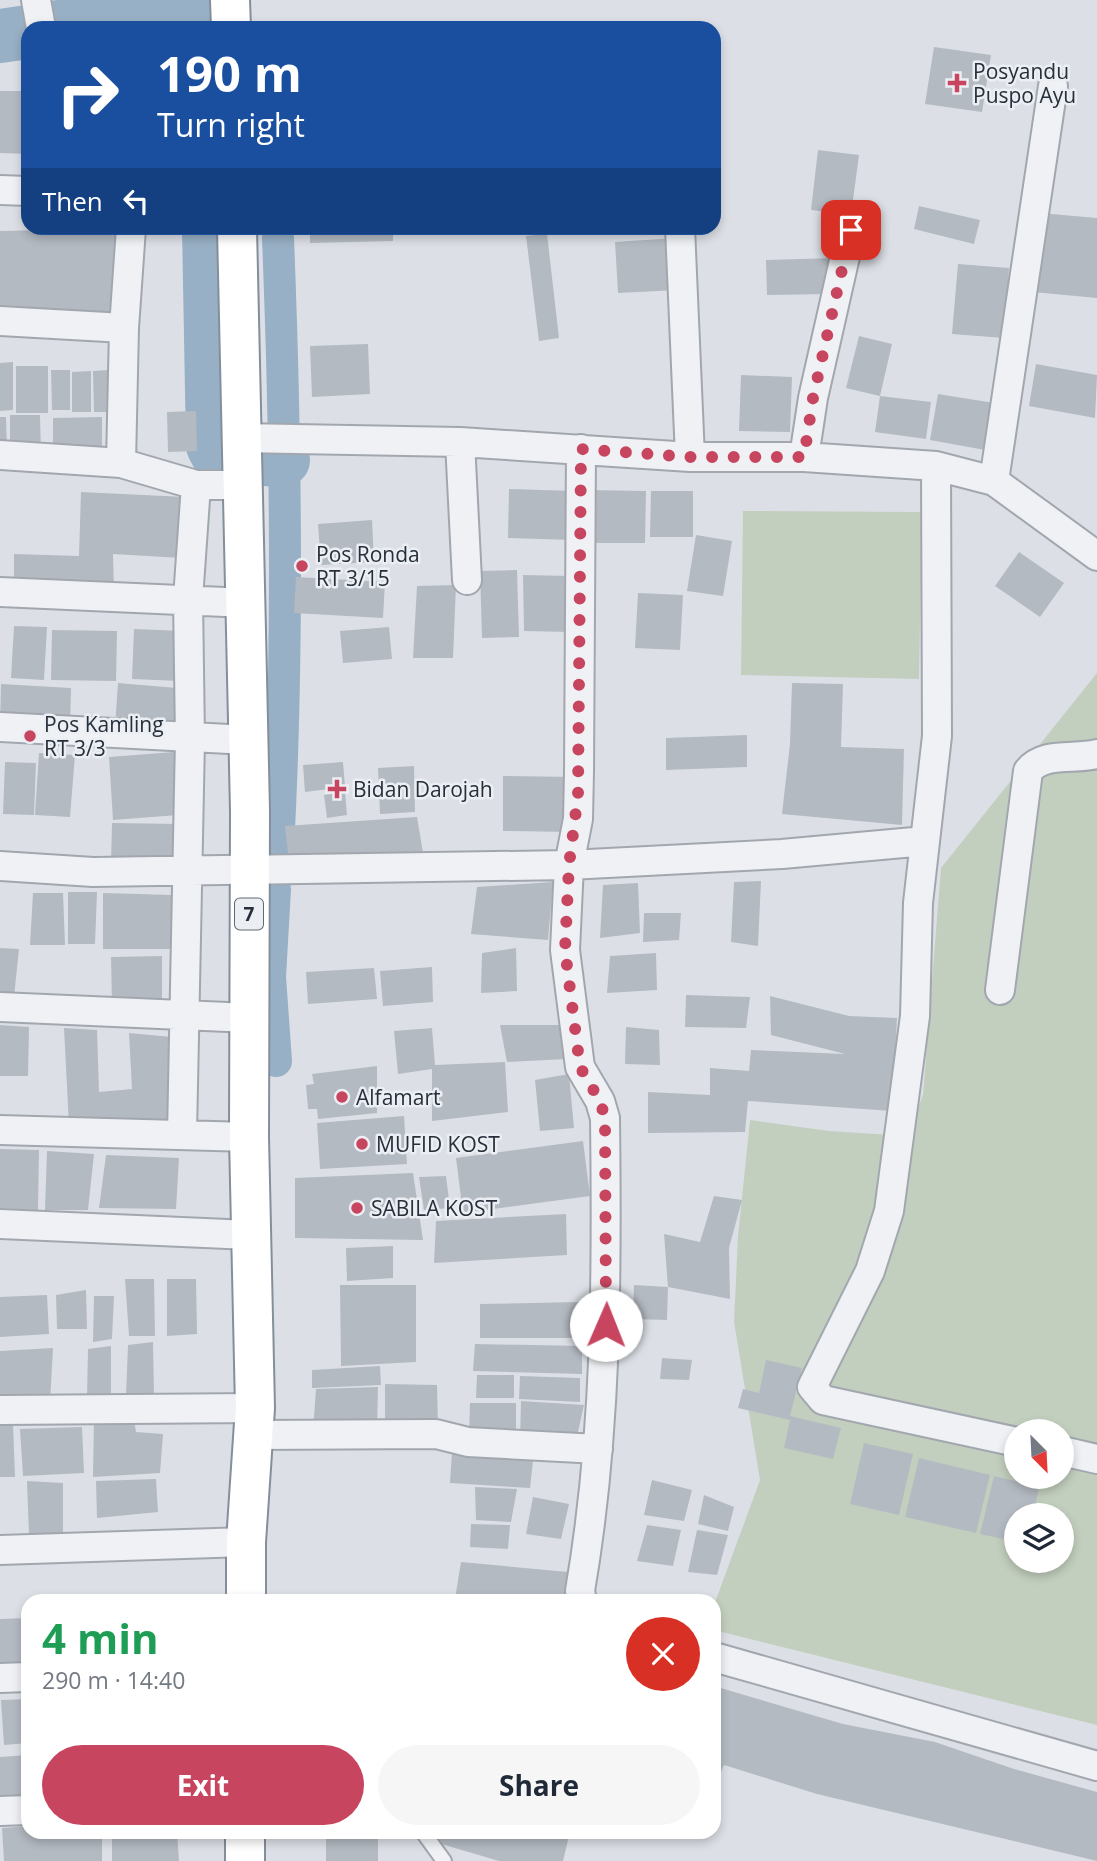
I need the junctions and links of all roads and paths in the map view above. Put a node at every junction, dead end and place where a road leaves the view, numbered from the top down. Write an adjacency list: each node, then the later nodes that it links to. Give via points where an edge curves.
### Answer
1 (230, 0): 2 (highway)
2 (231, 21)
3 (1053, 86): 20 (street)
4 (0, 190): 5 (street)
5 (21, 191)
6 (851, 230): 17 (street)
7 (131, 235): 11 (street)
8 (238, 235): 12 (highway, 7)
9 (680, 235): 16 (street)
10 (0, 321): 11 (street)
11 (124, 328): 18 (street)
12 (257, 438): 13 (street); 22 (highway, 7)
13 (460, 442): 14 (street); 24 (street)
14 (581, 449): 16 (street); 33 (street, via 578,818)
15 (0, 455): 18 (street)
16 (690, 457): 17 (street)
17 (804, 457): 19 (street)
18 (121, 463): 21 (street)
19 (936, 466): 20 (street); 32 (street, via 937,736)
20 (994, 481): 23 (street)
21 (196, 485): 22 (street); 26 (street)
22 (244, 485): 27 (highway, 7)
23 (1097, 556)
24 (467, 580)
25 (0, 592): 26 (street)
26 (188, 599): 27 (street); 29 (street)
27 (247, 603): 30 (highway, 7)
28 (0, 727): 29 (street)
29 (190, 739): 30 (street); 36 (street)
30 (248, 740): 35 (highway, 7)
31 (1097, 754): 37 (street, via 1047,759 1035,762 1028,771)
32 (925, 841): 33 (street); 48 (street, via 915,1016 890,1211 870,1271 812,1387 823,1400)
33 (569, 865): 35 (street); 49 (street, via 565,950 577,1050 580,1067 605,1118 606,1325)
34 (0, 866): 36 (street, via 93,872)
35 (248, 867): 36 (street); 40 (highway, 7)
36 (187, 870): 39 (street)
37 (1000, 990)
38 (0, 1007): 39 (street)
39 (184, 1016): 40 (street); 42 (street)
40 (250, 1018): 43 (highway, 7)
41 (0, 1130): 42 (street)
42 (182, 1135): 43 (street)
43 (249, 1137): 45 (highway, 7)
44 (0, 1224): 45 (street)
45 (250, 1235): 47 (highway, 7)
46 (0, 1410): 47 (street)
47 (254, 1422): 49 (street); 52 (highway, 7)
48 (1004, 1438)
49 (598, 1449): 55 (street)
50 (1074, 1454): 51 (street)
51 (1097, 1459)
52 (246, 1542): 53 (street); 54 (highway, 7)
53 (0, 1550)
54 (246, 1594)
55 (581, 1594)
56 (721, 1659): 59 (street)
57 (21, 1677): 58 (street)
58 (0, 1678)
59 (1097, 1766)
60 (21, 1810): 61 (street)
61 (0, 1811)
62 (245, 1839): 64 (highway)
63 (428, 1839): 65 (lane)
64 (245, 1861)
65 (444, 1861)

